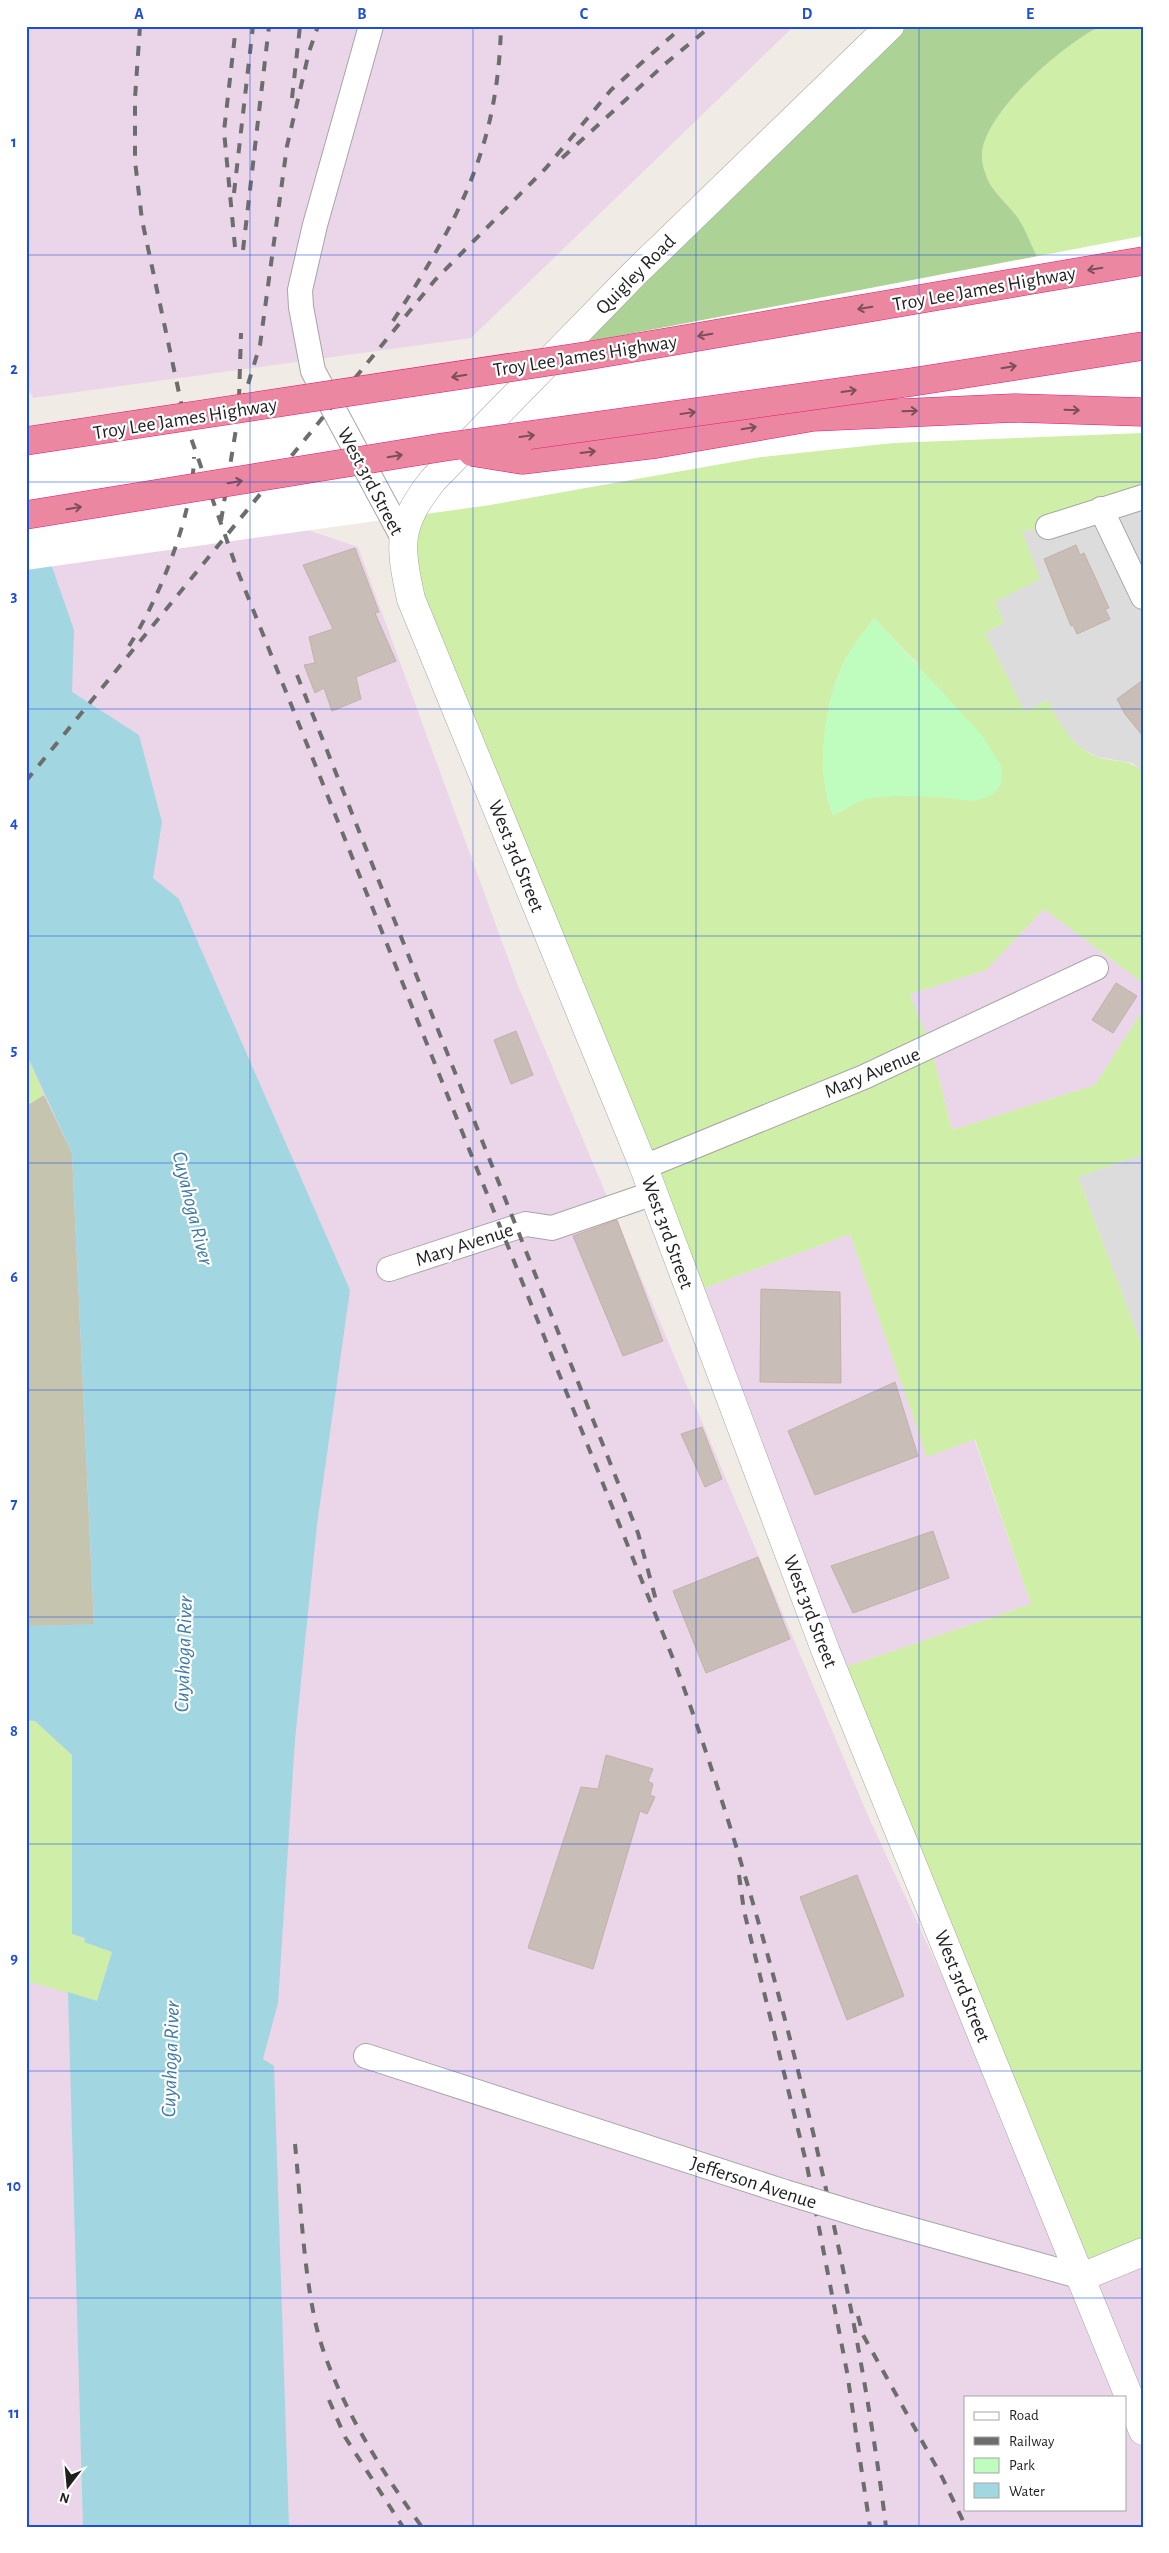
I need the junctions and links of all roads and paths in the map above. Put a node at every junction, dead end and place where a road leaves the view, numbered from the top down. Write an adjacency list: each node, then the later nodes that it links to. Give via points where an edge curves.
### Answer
1 (371, 26): 12 (street, West 3rd Street, via 315,225 300,290 301,307 313,371)
2 (890, 26): 12 (street, Quigley Road, via 635,273 433,480 413,506)
3 (1143, 261): 6 (highway, Troy Lee James Highway, one-way to 6, bridge, via 586,356)
4 (1143, 346): 7 (highway, one-way to 4, bridge, via 912,382)
5 (1143, 412): 7 (highway, one-way to 5, bridge, via 522,460 656,444 813,417 1014,408)
6 (26, 441)
7 (444, 447): 10 (highway, one-way to 7, bridge)
8 (1143, 497): 9 (street)
9 (1100, 509): 11 (street); 13 (street)
10 (26, 515)
11 (1048, 527)
12 (403, 538): 15 (street, West 3rd Street, via 403,561 411,599)
13 (1143, 597)
14 (1096, 968): 15 (street, Mary Avenue, via 864,1077)
15 (644, 1167): 16 (street, West 3rd Street)
16 (654, 1193): 17 (street, Mary Avenue, via 552,1228 526,1224); 20 (street, West 3rd Street, via 826,1652)
17 (389, 1269)
18 (366, 2056): 20 (street, Jefferson Avenue, bridge, via 786,2192)
19 (1143, 2252): 20 (street)
20 (1082, 2277): 21 (street, West 3rd Street)
21 (1143, 2431)

